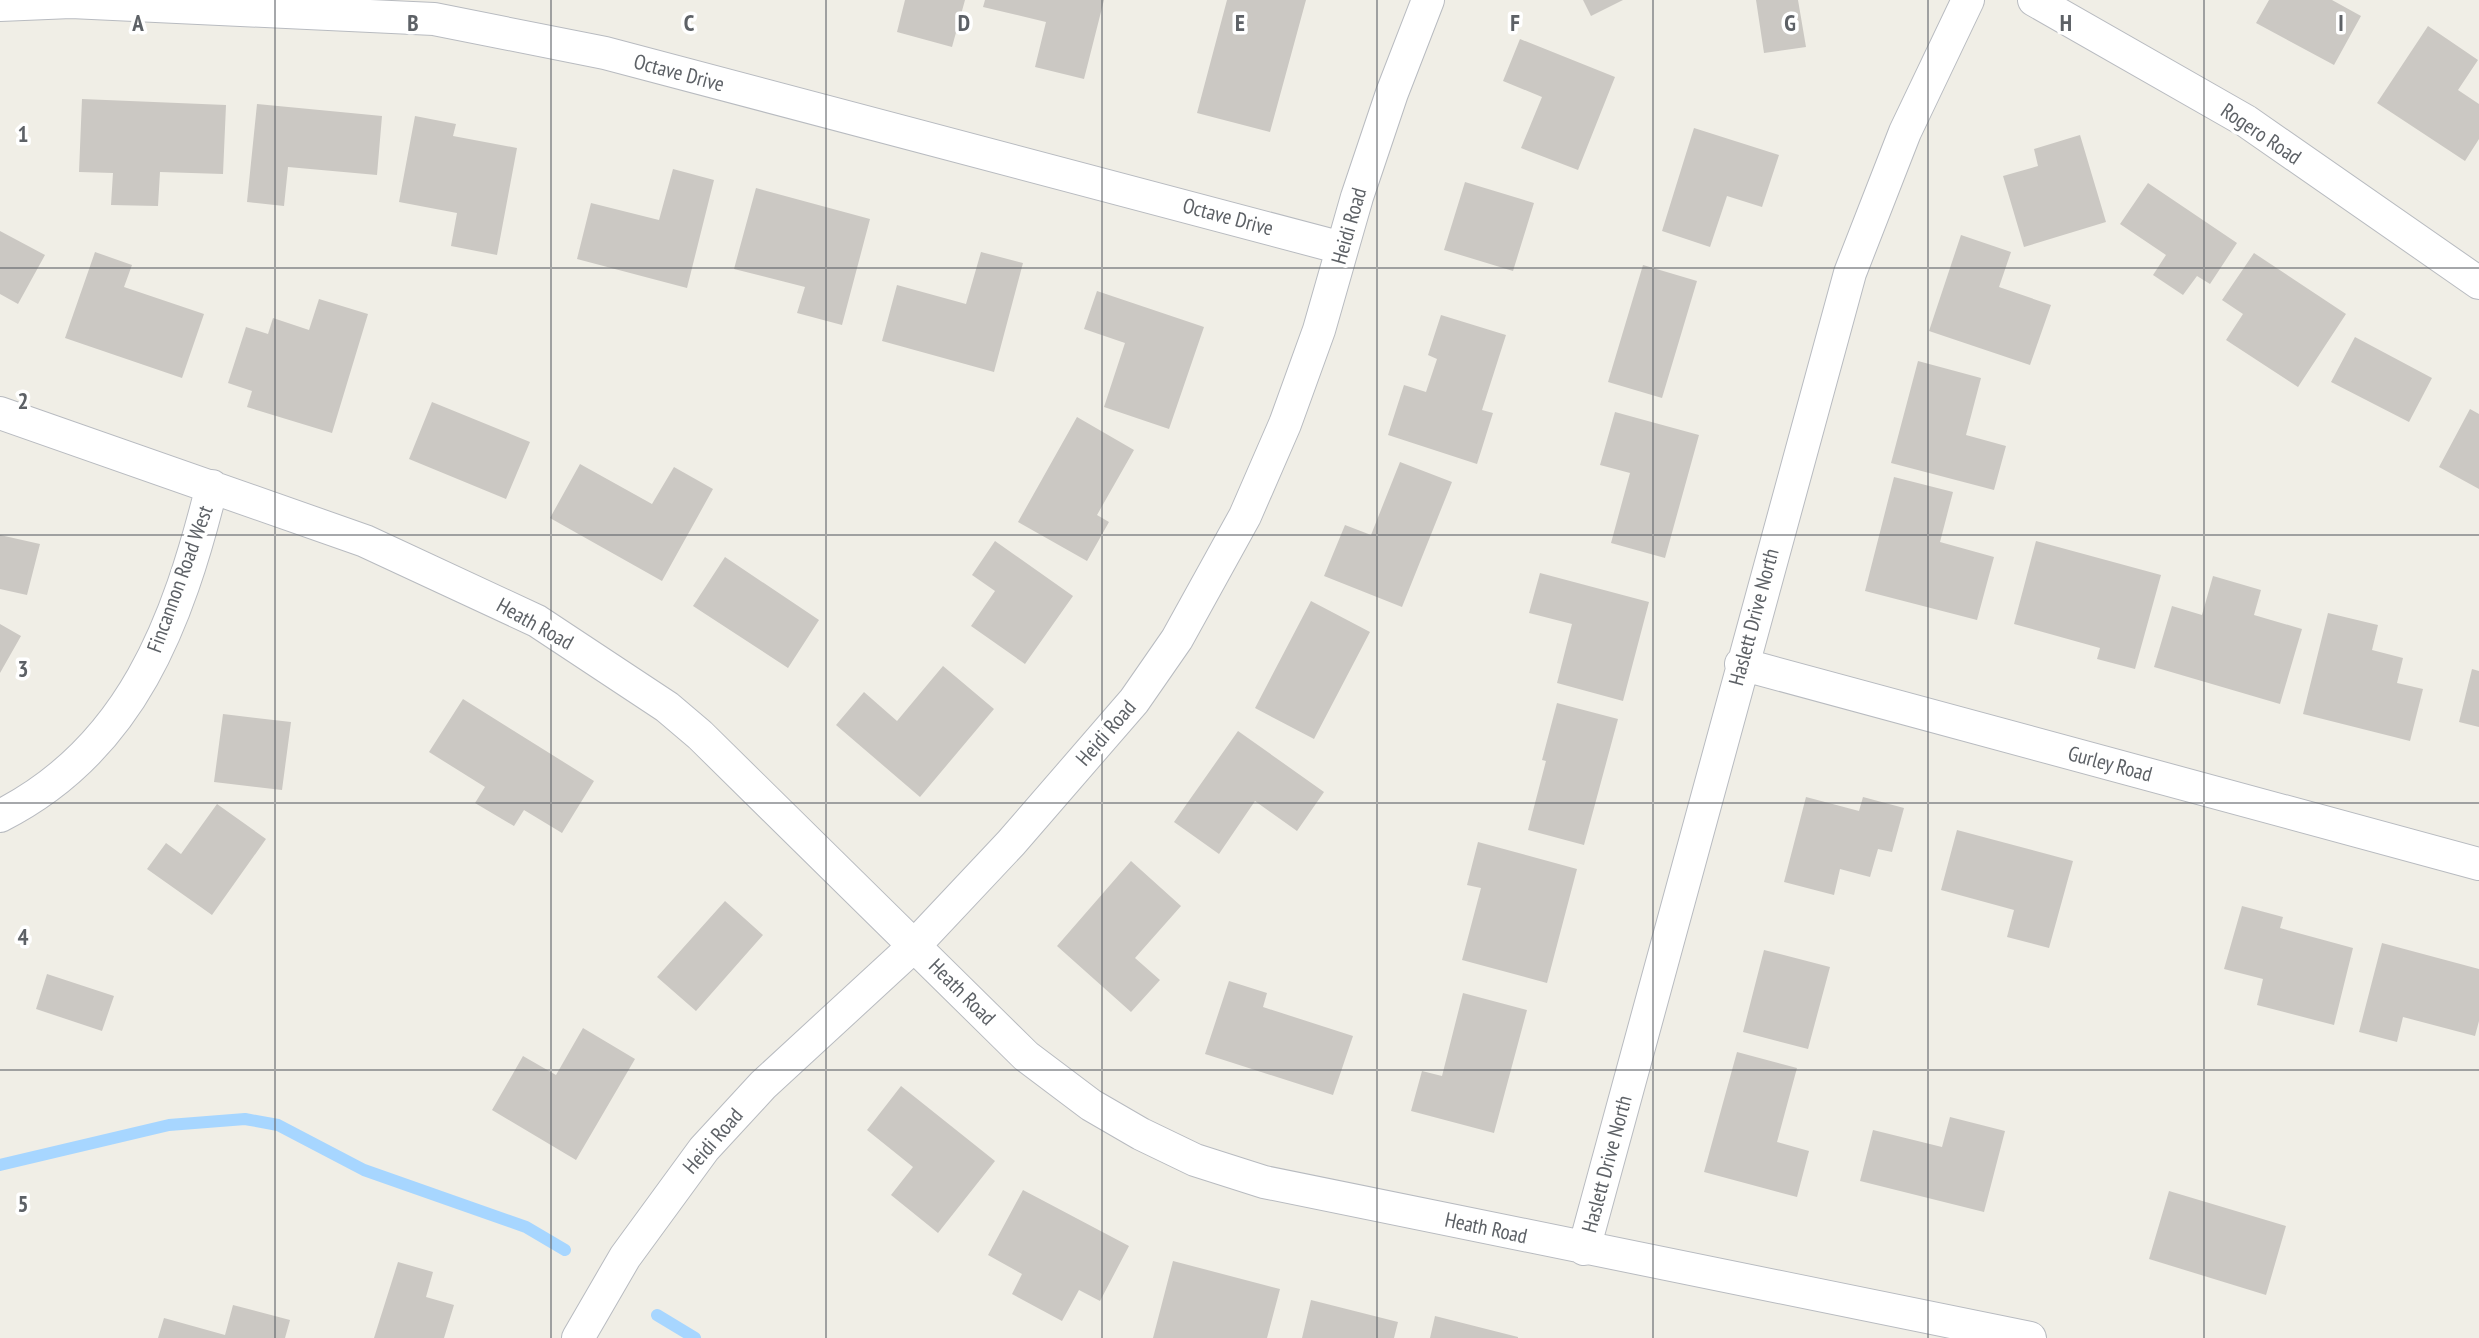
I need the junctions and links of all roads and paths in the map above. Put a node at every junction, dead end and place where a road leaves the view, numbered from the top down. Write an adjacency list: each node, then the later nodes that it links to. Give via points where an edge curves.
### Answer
1 (1428, 0): 5 (street, Heidi Road)
2 (1968, 0): 9 (street, Haslett Drive North, via 1905,132 1850,273)
3 (2034, 0): 6 (street, Rogero Road, via 2246,121)
4 (0, 5): 5 (street, Octave Drive, via 71,2 434,19 605,53)
5 (1342, 247): 12 (street, Heidi Road, via 1319,330 1285,424 1245,516 1195,610 1134,701)
6 (2479, 283)
7 (0, 412): 8 (street, Heath Road)
8 (212, 486): 10 (street, Fincannon Road West, via 163,638 132,698 96,746 32,800); 12 (street, Heath Road, via 365,541 537,621 610,667 700,735)
9 (1741, 664): 11 (street, Gurley Road); 13 (street, Haslett Drive North)
10 (0, 816)
11 (2479, 864)
12 (915, 945): 13 (street, Heath Road, via 1026,1056 1090,1105 1195,1160 1264,1182); 14 (street, Heidi Road, via 764,1085 704,1149 625,1257)
13 (1584, 1249): 15 (street, Heath Road)
14 (578, 1338)
15 (2030, 1338)

